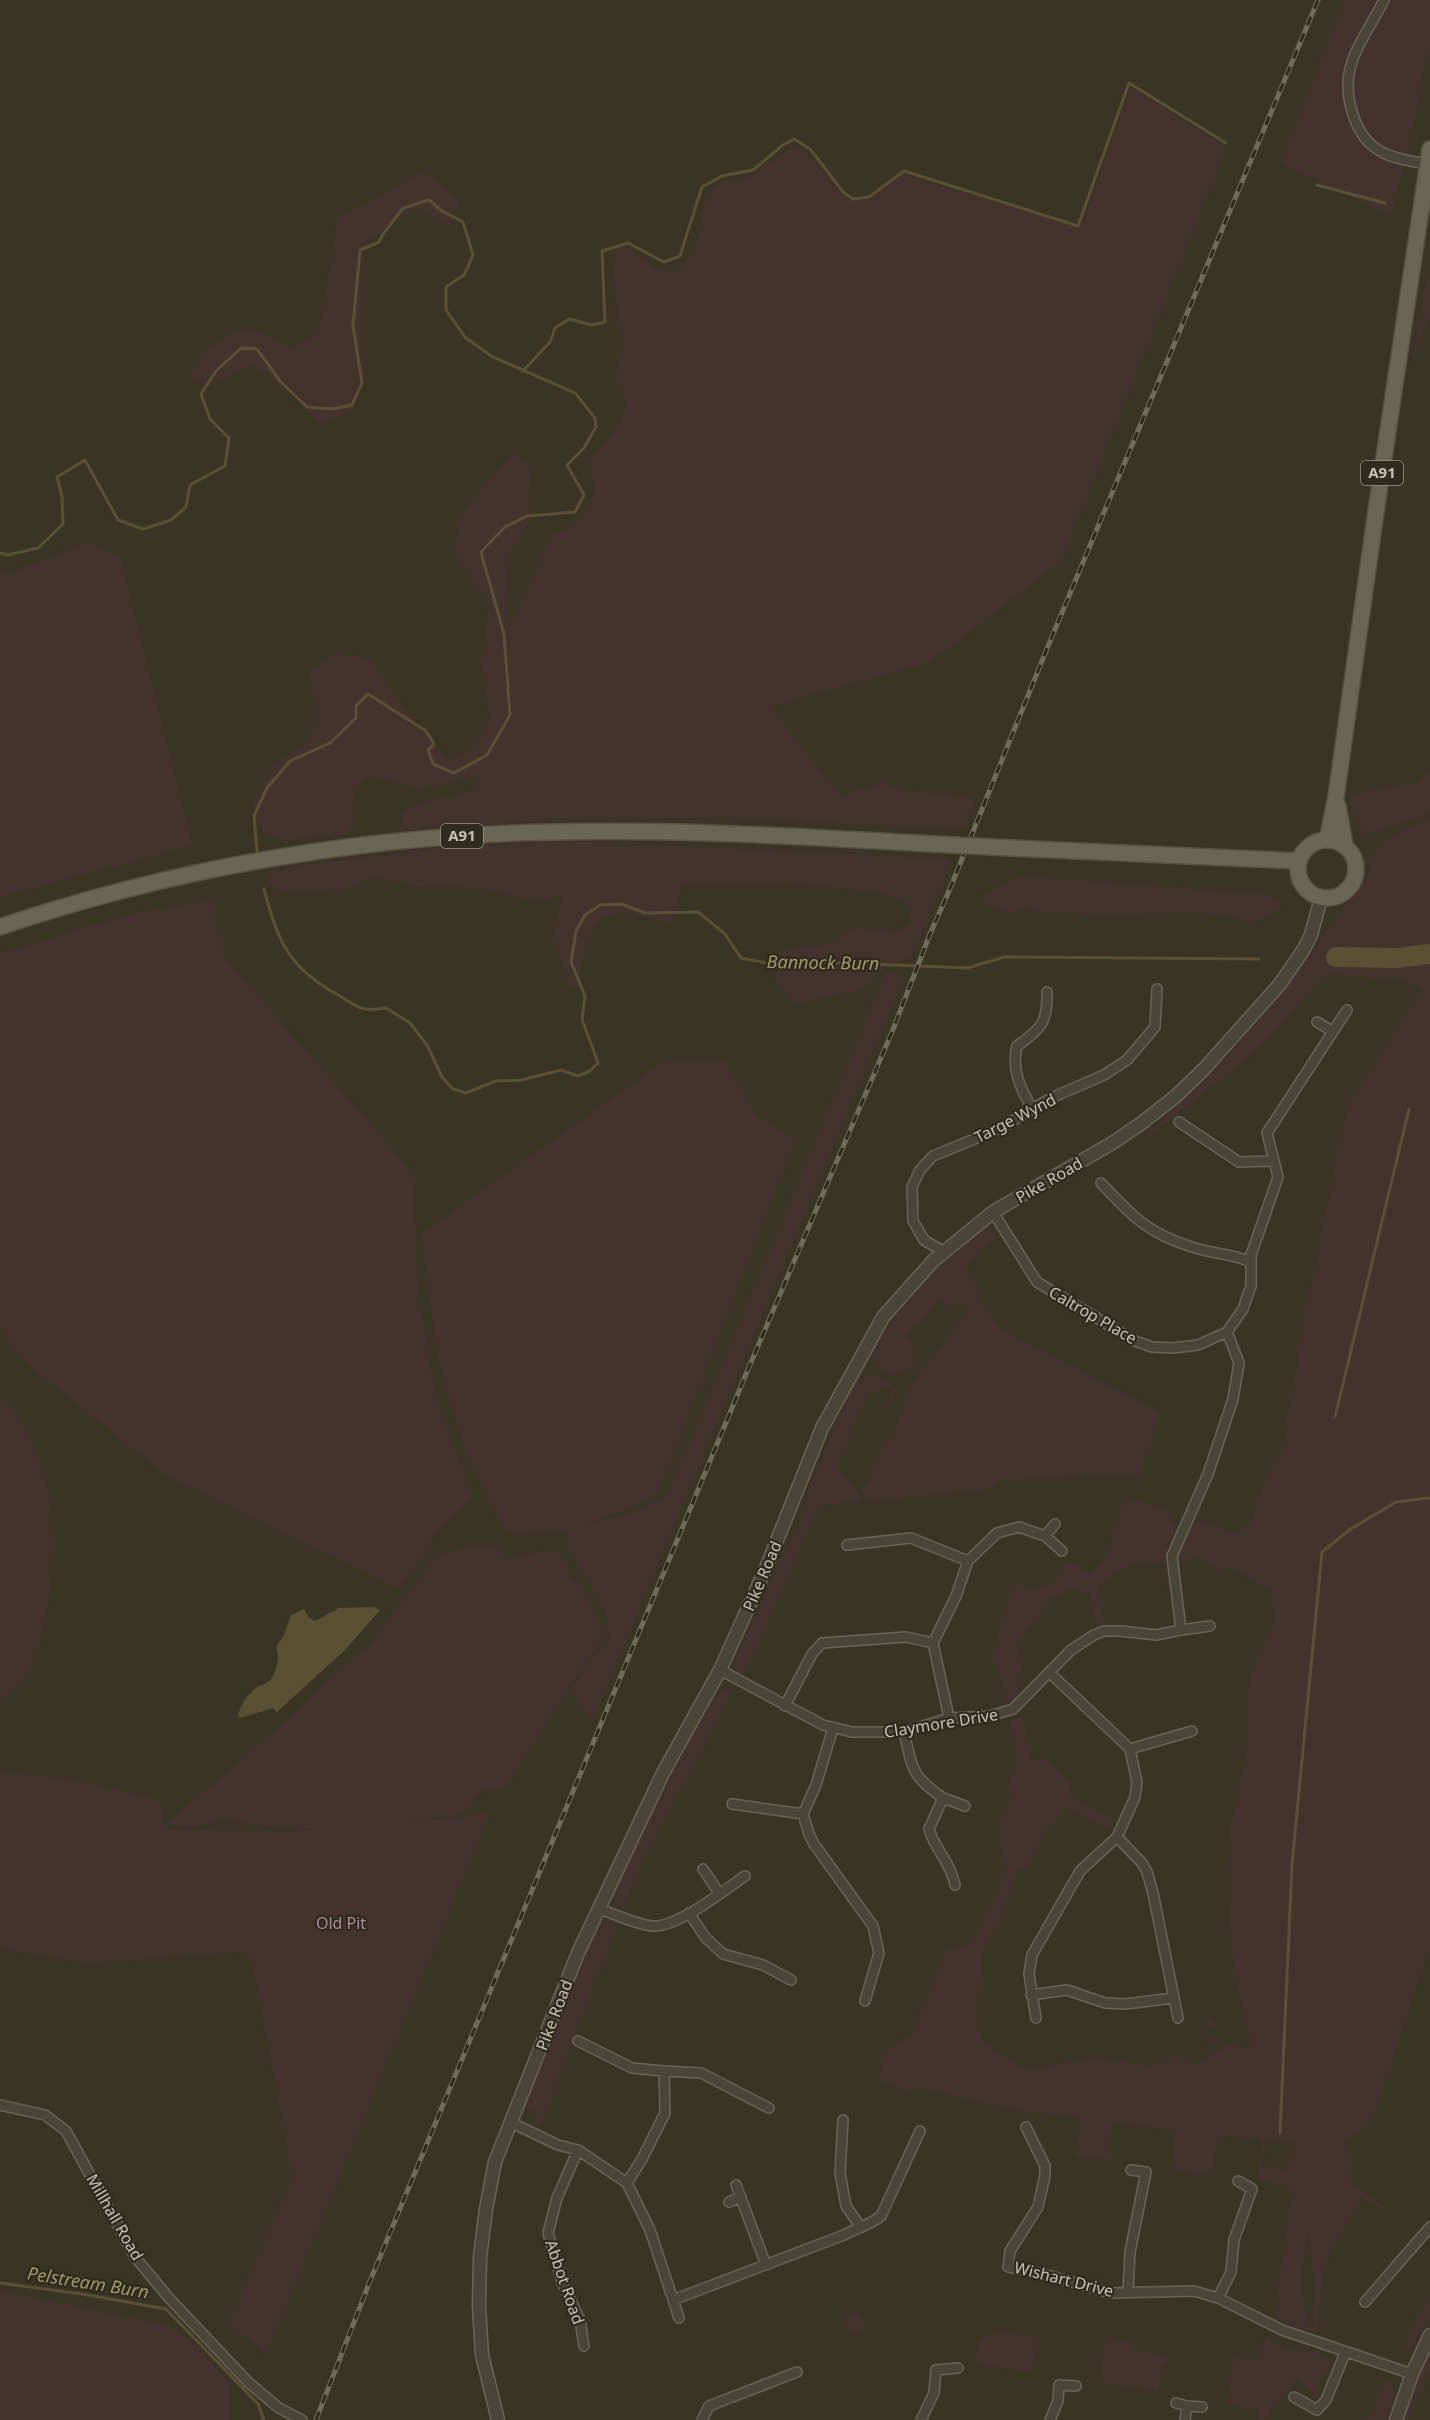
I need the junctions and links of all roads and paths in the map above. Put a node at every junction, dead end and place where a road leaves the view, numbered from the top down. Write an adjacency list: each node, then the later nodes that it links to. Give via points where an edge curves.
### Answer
1 (1384, 0): 2 (street, via 1352,61 1348,94 1356,126 1370,144 1386,154 1399,159)
2 (1429, 157): 3 (main road, A91)
3 (1336, 797): 4 (main road, A91); 5 (main road, A91)
4 (1327, 840): 5 (main road); 6 (main road, via 1309,846)
5 (1344, 846): 7 (main road, A91, via 1355,864 1352,882 1339,895)
6 (1298, 867): 7 (main road, via 1305,889); 8 (main road, A91, bridge, via 1245,860 723,832 553,832 448,837 320,850 242,863 145,884)
7 (1321, 898): 18 (street, Pike Road, via 1311,935 1280,984 1197,1076 1114,1142)
8 (0, 927)
9 (1157, 989): 14 (street, Targe Wynd, via 1155,1027 1127,1060)
10 (1047, 992): 14 (street, via 1048,1010 1043,1024 1017,1046 1014,1060 1022,1091)
11 (1347, 1010): 13 (street)
12 (1317, 1022): 13 (street)
13 (1332, 1031): 16 (street, via 1268,1133)
14 (1033, 1110): 19 (street, Targe Wynd, via 933,1156 920,1170 912,1186 913,1221 924,1240)
15 (1179, 1122): 16 (street, via 1239,1162)
16 (1274, 1161): 20 (street, via 1278,1177)
17 (1101, 1183): 20 (street, via 1149,1229 1193,1248 1233,1254)
18 (993, 1212): 19 (street, Pike Road); 21 (street, Caltrop Place, via 1037,1282 1135,1341 1173,1348 1198,1345)
19 (944, 1252): 30 (street, Pike Road, via 883,1317 822,1428)
20 (1251, 1262): 21 (street, via 1251,1286 1243,1309)
21 (1227, 1332): 28 (street, via 1239,1363 1233,1399 1208,1474 1172,1556)
22 (1055, 1524): 23 (street)
23 (1045, 1536): 25 (street); 26 (street, via 1019,1527 997,1533)
24 (847, 1545): 26 (street, via 911,1538)
25 (1062, 1551)
26 (968, 1561): 29 (street)
27 (1210, 1626): 28 (street, Claymore Drive)
28 (1181, 1630): 31 (street, Claymore Drive, via 1156,1635 1104,1631 1071,1650)
29 (933, 1643): 32 (street, via 906,1637 822,1643 812,1654); 33 (street)
30 (720, 1670): 32 (street, Claymore Drive); 47 (street, Pike Road, via 663,1773)
31 (1050, 1673): 33 (street, Claymore Drive, via 1014,1709 990,1716); 37 (street)
32 (785, 1706): 34 (street, Claymore Drive)
33 (949, 1718): 36 (street, Claymore Drive)
34 (833, 1728): 36 (street, Claymore Drive); 41 (street)
35 (1192, 1731): 37 (street)
36 (904, 1732): 38 (street, via 914,1772)
37 (1130, 1749): 42 (street, via 1137,1782 1135,1797)
38 (943, 1798): 40 (street); 45 (street, via 929,1829)
39 (732, 1804): 41 (street)
40 (965, 1806)
41 (803, 1814): 52 (street, via 814,1844 873,1926 879,1953)
42 (1117, 1837): 50 (street, via 1080,1871 1032,1955); 51 (street, via 1147,1872)
43 (703, 1869): 46 (street)
44 (745, 1876): 46 (street)
45 (955, 1885)
46 (719, 1893): 48 (street)
47 (598, 1909): 48 (street, via 651,1926 665,1925); 60 (street, Pike Road)
48 (689, 1913): 49 (street, via 705,1937 723,1954 763,1965)
49 (791, 1980)
50 (1031, 1995): 51 (street, via 1067,1990 1105,2003 1126,2004); 53 (street)
51 (1173, 1998): 54 (street)
52 (865, 2001)
53 (1036, 2018)
54 (1178, 2018)
55 (578, 2041): 56 (street, via 632,2068)
56 (664, 2072): 58 (street, via 700,2073); 68 (street, via 665,2113)
57 (0, 2105): 91 (street, Millhall Road, via 45,2115 66,2131 135,2257 249,2383 279,2408)
58 (769, 2108)
59 (843, 2120): 72 (street, via 840,2173 846,2206)
60 (512, 2123): 63 (street); 92 (street, Pike Road, via 495,2162 480,2257 482,2355)
61 (1026, 2127): 75 (street, Wishart Drive, via 1045,2166 1045,2175 1038,2207 1010,2251 1008,2267 1110,2293)
62 (920, 2131): 72 (street, via 881,2216 872,2224)
63 (578, 2150): 68 (street); 81 (street, Abbot Road, via 557,2198 548,2233 562,2282 579,2320)
64 (1131, 2170): 65 (street)
65 (1146, 2172): 66 (street); 75 (street, Wishart Drive, via 1130,2252)
66 (1157, 2174)
67 (1238, 2181): 76 (street, via 1252,2189 1234,2240 1231,2272)
68 (627, 2183): 77 (street, via 650,2230)
69 (736, 2185): 70 (street)
70 (741, 2197): 71 (street); 74 (street)
71 (729, 2202)
72 (860, 2226): 74 (street)
73 (1430, 2227): 78 (street)
74 (766, 2265): 77 (street)
75 (1128, 2292): 76 (street, Wishart Drive, via 1194,2291)
76 (1218, 2298): 82 (street, Wishart Drive, via 1282,2330)
77 (673, 2300): 79 (street)
78 (1365, 2302)
79 (679, 2318)
80 (1430, 2335): 85 (street)
81 (584, 2346)
82 (1345, 2353): 85 (street, Wishart Drive); 87 (street, via 1326,2400 1317,2410)
83 (958, 2368): 94 (street, via 936,2370 934,2393)
84 (796, 2372): 93 (street, via 710,2406)
85 (1412, 2374): 97 (street)
86 (1077, 2386): 95 (street, via 1059,2385 1058,2401)
87 (1294, 2397)
88 (1176, 2403): 89 (street)
89 (1187, 2406): 90 (street); 96 (street)
90 (1202, 2407)
91 (302, 2420)
92 (498, 2420)
93 (702, 2420)
94 (921, 2420)
95 (1050, 2420)
96 (1185, 2420)
97 (1396, 2420)

